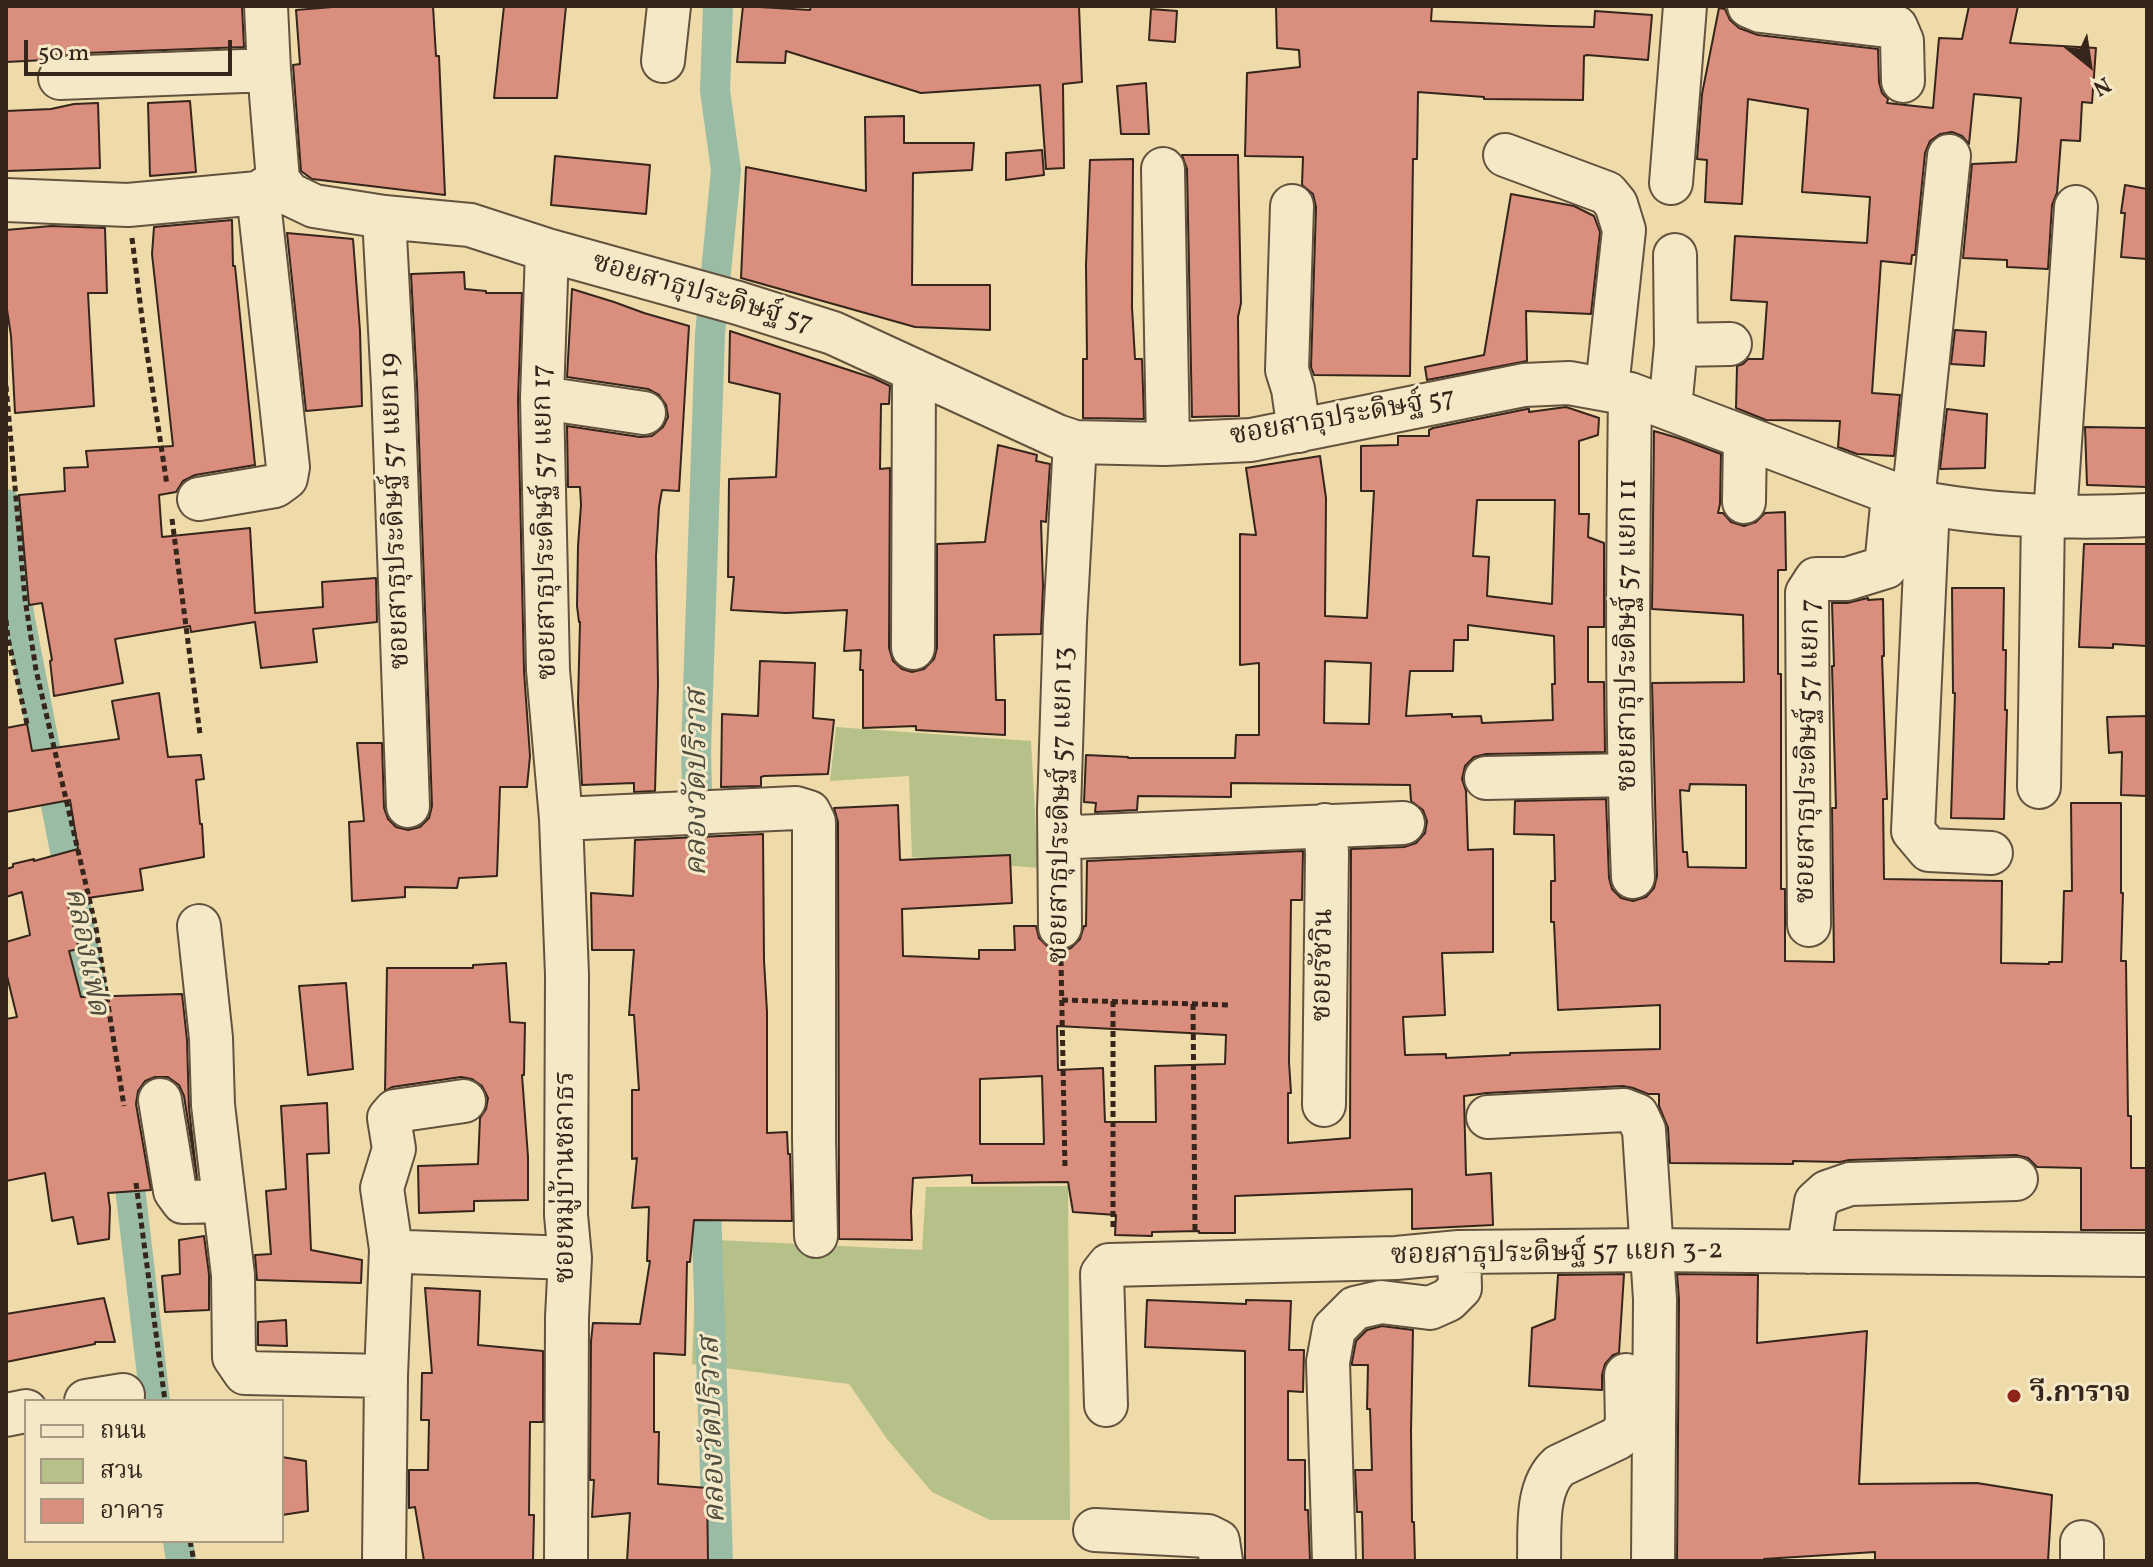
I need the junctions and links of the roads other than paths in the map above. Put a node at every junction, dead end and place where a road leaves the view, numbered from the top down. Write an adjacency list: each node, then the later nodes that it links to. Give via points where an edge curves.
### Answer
1 (266, 6): 6 (street)
2 (669, 6): 5 (street)
3 (1685, 6): 12 (street)
4 (1749, 6): 8 (street, via 1896,27 1902,41)
5 (663, 61)
6 (269, 70): 7 (street); 13 (street)
7 (60, 78)
8 (1903, 81)
9 (1505, 155): 23 (street, ซอยสาธุประดิษฐ์ 57 แยก 11, via 1607,193 1616,204 1624,230)
10 (1949, 156): 32 (street)
11 (1163, 169): 30 (street)
12 (1671, 183)
13 (268, 186): 14 (street, via 128,205); 17 (street, ซอยสาธุประดิษฐ์ 57, via 314,206); 31 (street, via 286,478 275,486)
14 (6, 200)
15 (1292, 206): 27 (street, via 1287,370)
16 (2076, 207): 34 (street)
17 (384, 217): 18 (street, ซอยสาธุประดิษฐ์ 57, via 470,225); 40 (street, ซอยสาธุประดิษฐ์ 57 แยก 19)
18 (547, 250): 22 (street, ซอยสาธุประดิษฐ์ 57, via 833,333); 24 (street, ซอยสาธุประดิษฐ์ 57 แยก 17)
19 (1675, 255): 21 (street)
20 (1730, 344): 21 (street)
21 (1676, 345): 25 (street)
22 (914, 370): 29 (street, ซอยสาธุประดิษฐ์ 57); 36 (street)
23 (1618, 391): 25 (street, ซอยสาธุประดิษฐ์ 57); 27 (street, ซอยสาธุประดิษฐ์ 57, via 1569,383 1524,385); 37 (street, ซอยสาธุประดิษฐ์ 57 แยก 11)
24 (542, 398): 26 (street); 41 (street, ซอยสาธุประดิษฐ์ 57 แยก 17, via 548,670)
25 (1670, 409): 28 (street, ซอยสาธุประดิษฐ์ 57)
26 (644, 413)
27 (1299, 431): 30 (street, ซอยสาธุประดิษฐ์ 57, via 1251,440)
28 (1745, 438): 32 (street, ซอยสาธุประดิษฐ์ 57); 33 (street)
29 (1075, 442): 30 (street, ซอยสาธุประดิษฐ์ 57); 44 (street, ซอยสาธุประดิษฐ์ 57 แยก 13)
30 (1168, 443)
31 (179, 499)
32 (1911, 500): 34 (street, ซอยสาธุประดิษฐ์ 57, via 1944,508); 45 (street, via 1913,831 1929,850); 47 (street, ซอยสาธุประดิษฐ์ 57 แยก 7, via 1886,567 1847,579 1816,579 1807,593)
33 (1744, 502)
34 (2049, 516): 35 (street, ซอยสาธุประดิษฐ์ 57); 39 (street)
35 (2145, 516)
36 (913, 648)
37 (1629, 775): 38 (street); 46 (street, ซอยสาธุประดิษฐ์ 57 แยก 11)
38 (1486, 778)
39 (2039, 787)
40 (408, 806)
41 (559, 806): 56 (street, via 809,812 814,822); 62 (street, ซอยหมู่บ้านชลาธร)
42 (1403, 823): 43 (street)
43 (1325, 825): 44 (street, via 1075,837); 52 (street, ซอยรัชวิน)
44 (1060, 826): 49 (street, ซอยสาธุประดิษฐ์ 57 แยก 13)
45 (1991, 853)
46 (1633, 877)
47 (1809, 925)
48 (199, 926): 55 (street)
49 (1060, 927)
50 (464, 1101): 57 (street, via 395,1111 389,1118 394,1149 382,1188)
51 (142, 1105): 55 (street, via 183,1202)
52 (1324, 1105)
53 (1488, 1117): 58 (street, via 1624,1110 1637,1115 1644,1130)
54 (2016, 1179): 60 (street, via 1850,1184 1827,1192 1816,1202)
55 (224, 1201): 63 (street, via 233,1275 234,1357 245,1373)
56 (816, 1236)
57 (391, 1249): 62 (street); 63 (street)
58 (1642, 1250): 59 (street, ซอยสาธุประดิษฐ์ 57 แยก 3-2); 60 (street, ซอยสาธุประดิษฐ์ 57 แยก 3-2); 70 (street, via 1626,1295 1627,1426 1618,1438 1551,1473 1545,1485); 71 (street, via 1655,1299)
59 (1459, 1252): 64 (street, ซอยสาธุประดิษฐ์ 57 แยก 3-2, via 1109,1265 1102,1274); 69 (street, via 1460,1288 1448,1300 1430,1308 1381,1302 1355,1308 1334,1329 1328,1362)
60 (1808, 1252): 61 (street, ซอยสาธุประดิษฐ์ 57 แยก 3-2)
61 (2143, 1255)
62 (570, 1258): 67 (street, ซอยหมู่บ้านชลาธร)
63 (386, 1376): 66 (street)
64 (1106, 1405)
65 (1095, 1530): 68 (street, via 1208,1536 1218,1541)
66 (384, 1561)
67 (566, 1561)
68 (1221, 1561)
69 (1334, 1561)
70 (1539, 1561)
71 (1653, 1561)

